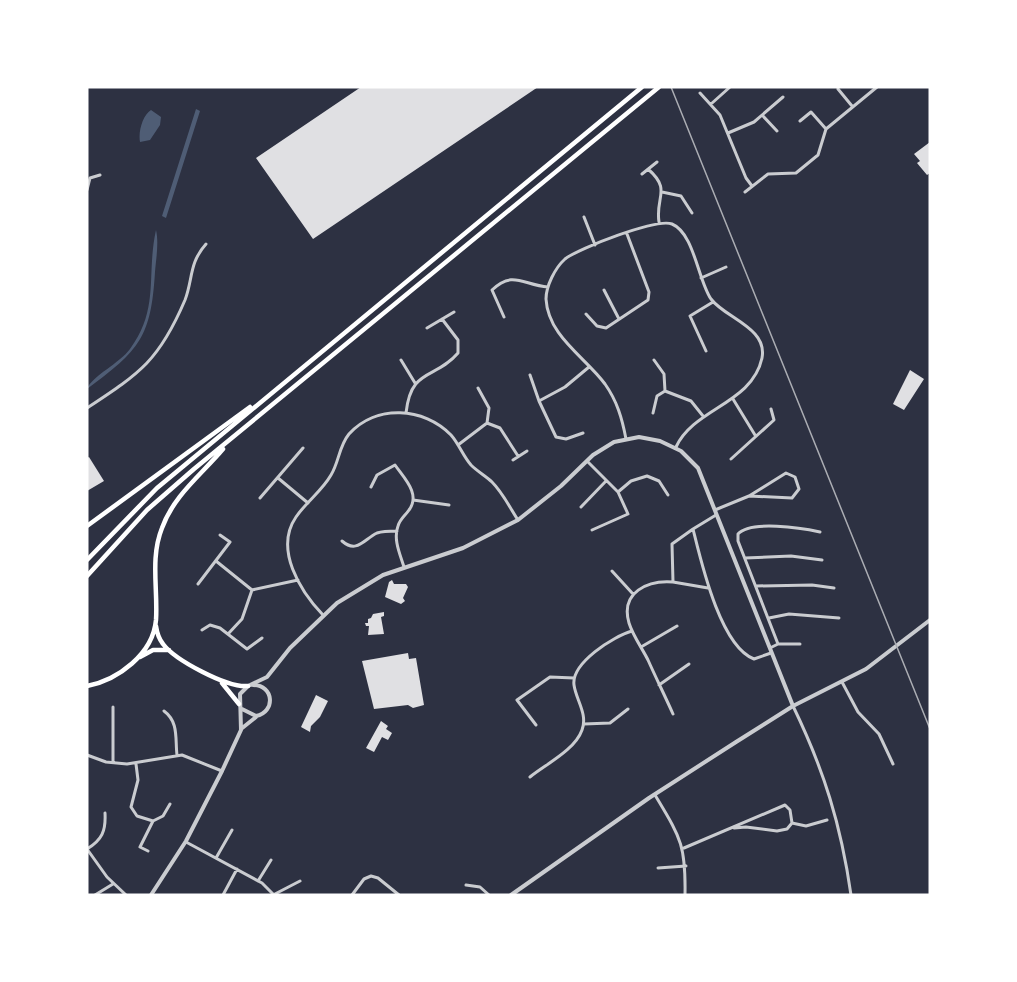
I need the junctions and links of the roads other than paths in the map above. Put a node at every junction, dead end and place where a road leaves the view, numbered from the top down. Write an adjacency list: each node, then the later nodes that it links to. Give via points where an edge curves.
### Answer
1 (642, 87): 48 (highway)
2 (659, 87): 60 (highway)
3 (730, 87): 8 (street)
4 (877, 87): 9 (street)
5 (838, 89): 9 (street)
6 (700, 93): 8 (street)
7 (783, 97): 10 (street)
8 (711, 104): 14 (street)
9 (853, 107): 12 (street)
10 (763, 116): 13 (street); 14 (street)
11 (800, 121): 12 (street, via 811,112)
12 (826, 129): 19 (street, via 818,155 796,173 768,174)
13 (777, 131)
14 (728, 133): 19 (street)
15 (657, 162): 16 (street)
16 (648, 169): 17 (street); 21 (street, via 659,180)
17 (642, 174)
18 (99, 175): 20 (street, via 90,178)
19 (752, 186): 22 (street)
20 (87, 190)
21 (662, 192): 23 (street, via 681,196); 25 (street)
22 (745, 192)
23 (692, 213)
24 (584, 217): 28 (street)
25 (659, 222): 26 (street); 30 (street, via 684,233)
26 (627, 234): 28 (street); 38 (street, via 649,296 644,305)
27 (206, 244): 51 (street, via 194,260 186,297 153,359)
28 (595, 246): 31 (street, via 564,261)
29 (726, 267): 30 (street)
30 (701, 278): 33 (street)
31 (548, 287): 36 (street, via 513,279 500,283 492,290); 43 (street, via 546,297 552,321)
32 (604, 290): 38 (street)
33 (713, 302): 40 (street, via 690,316); 49 (street, via 755,334 762,347 755,373)
34 (454, 312): 37 (street)
35 (586, 314): 38 (street, via 603,328)
36 (504, 317)
37 (442, 319): 39 (street); 45 (street, via 458,340 458,353)
38 (619, 320)
39 (428, 328)
40 (706, 351)
41 (402, 360): 45 (street)
42 (654, 360): 47 (street, via 664,374)
43 (589, 367): 50 (street, via 565,387); 59 (street, via 618,406)
44 (530, 375): 50 (street)
45 (415, 383): 53 (street)
46 (478, 388): 56 (street, via 489,408)
47 (665, 391): 54 (street, via 657,396); 55 (street, via 691,401)
48 (265, 397): 83 (highway); 93 (highway, via 157,488)
49 (733, 399): 55 (street); 58 (street)
50 (539, 401): 57 (street, via 555,437 566,439)
51 (87, 408)
52 (771, 409): 58 (street, via 774,420)
53 (406, 413): 61 (street, via 436,423); 77 (street, via 375,416 354,429 344,442 329,480)
54 (653, 413)
55 (703, 416): 62 (street, via 686,430)
56 (487, 423): 61 (street); 65 (street, via 500,428)
57 (583, 433)
58 (755, 435): 66 (street)
59 (626, 439): 62 (street, via 650,438); 68 (street, via 603,448)
60 (230, 440): 98 (highway, via 147,510); 111 (highway, via 178,497 161,530 155,558)
61 (458, 445): 82 (street, via 472,466 495,485)
62 (676, 447): 80 (street, via 698,468)
63 (303, 448): 69 (street)
64 (527, 452): 65 (street)
65 (518, 456): 67 (street)
66 (731, 459)
67 (513, 460)
68 (587, 461): 70 (street); 82 (street)
69 (278, 478): 75 (street); 77 (street)
70 (606, 481): 72 (street); 79 (street)
71 (371, 488): 76 (street, via 377,475 395,465 412,490)
72 (618, 492): 73 (street, via 631,481 647,476 659,482); 85 (street, via 628,514)
73 (668, 495)
74 (749, 496): 74 (street, via 786,473 795,477 799,489 792,498); 80 (street)
75 (260, 498)
76 (413, 500): 78 (street); 86 (street)
77 (308, 503): 99 (street, via 295,518 288,537)
78 (449, 505)
79 (581, 507)
80 (715, 510): 81 (street)
81 (716, 515): 84 (street); 91 (street)
82 (518, 520): 96 (street, via 463,549)
83 (87, 526)
84 (693, 529): 100 (street, via 672,544); 103 (street)
85 (592, 530)
86 (397, 531): 90 (street, via 378,533 357,547); 96 (street)
87 (820, 532): 89 (street, via 789,527 749,528 740,531)
88 (220, 535): 95 (street, via 230,542)
89 (738, 539): 91 (street); 92 (street)
90 (342, 541)
91 (729, 544): 121 (street)
92 (745, 558): 94 (street, via 791,556); 102 (street)
93 (87, 560)
94 (822, 560)
95 (216, 561): 101 (street); 105 (street)
96 (404, 567): 107 (street, via 368,582)
97 (612, 571): 106 (street)
98 (87, 576)
99 (298, 580): 105 (street); 107 (street)
100 (673, 582): 103 (street); 106 (street, via 649,583)
101 (198, 584)
102 (756, 586): 104 (street); 108 (street)
103 (708, 588): 121 (street, via 729,633 747,656 754,659)
104 (834, 588)
105 (252, 590): 115 (street, via 242,619)
106 (633, 594): 114 (street, via 628,612)
107 (323, 615): 124 (street)
108 (769, 618): 109 (street, via 801,614); 117 (street)
109 (839, 618)
110 (930, 620): 127 (street)
111 (156, 621): 120 (highway, via 159,638); 122 (highway)
112 (677, 626): 119 (street)
113 (202, 630): 115 (street, via 212,625)
114 (632, 631): 119 (street); 125 (street, via 614,639 584,662)
115 (228, 634): 116 (street, via 247,649)
116 (262, 638)
117 (778, 644): 118 (street); 121 (street)
118 (800, 644)
119 (642, 647): 129 (street)
120 (169, 650): 122 (highway, via 153,650); 126 (highway)
121 (771, 651): 133 (street)
122 (135, 660): 130 (highway, via 111,678)
123 (689, 664): 129 (street)
124 (267, 677): 128 (street); 131 (street)
125 (574, 678): 139 (street, via 548,678 517,700); 140 (street)
126 (220, 681): 128 (highway, via 234,686); 132 (highway)
127 (842, 682): 133 (street); 146 (street, via 858,712 879,734)
128 (250, 685): 131 (street); 132 (street, via 240,694)
129 (659, 685): 137 (street)
130 (87, 686)
131 (267, 690): 138 (street, via 270,706)
132 (240, 706): 138 (street, via 251,716); 141 (street)
133 (793, 706): 149 (street); 180 (street, via 831,796 844,843)
134 (112, 707): 144 (street)
135 (628, 709): 140 (street, via 610,723)
136 (164, 711): 142 (street, via 176,730)
137 (674, 714)
138 (260, 716): 141 (street)
139 (536, 724)
140 (584, 724): 148 (street, via 575,741)
141 (240, 730): 147 (street)
142 (177, 755): 145 (street); 147 (street, via 192,757)
143 (88, 756): 144 (street)
144 (113, 763): 145 (street)
145 (136, 764): 153 (street, via 138,780 131,807 140,818)
146 (893, 764)
147 (222, 771): 157 (street)
148 (530, 777)
149 (655, 795): 158 (street); 178 (street)
150 (170, 804): 153 (street, via 163,816)
151 (105, 813): 159 (street, via 102,836)
152 (827, 820): 154 (street, via 806,826)
153 (153, 821): 160 (street, via 140,847)
154 (792, 823): 155 (street, via 777,831); 155 (street, via 786,805)
155 (734, 828): 158 (street)
156 (232, 830): 161 (street)
157 (186, 842): 161 (street); 172 (street)
158 (684, 848): 163 (street)
159 (87, 849): 168 (street)
160 (148, 851)
161 (216, 858): 165 (street)
162 (271, 860): 166 (street)
163 (686, 866): 164 (street); 179 (street)
164 (658, 868)
165 (237, 869): 166 (street); 173 (street)
166 (258, 881): 174 (street)
167 (300, 881): 174 (street)
168 (113, 884): 170 (street); 171 (street)
169 (466, 885): 177 (street, via 480,887)
170 (95, 895)
171 (126, 895)
172 (151, 895)
173 (223, 895)
174 (274, 895)
175 (352, 895): 176 (street, via 371,876)
176 (399, 895)
177 (489, 895)
178 (511, 895)
179 (685, 895)
180 (850, 895)

